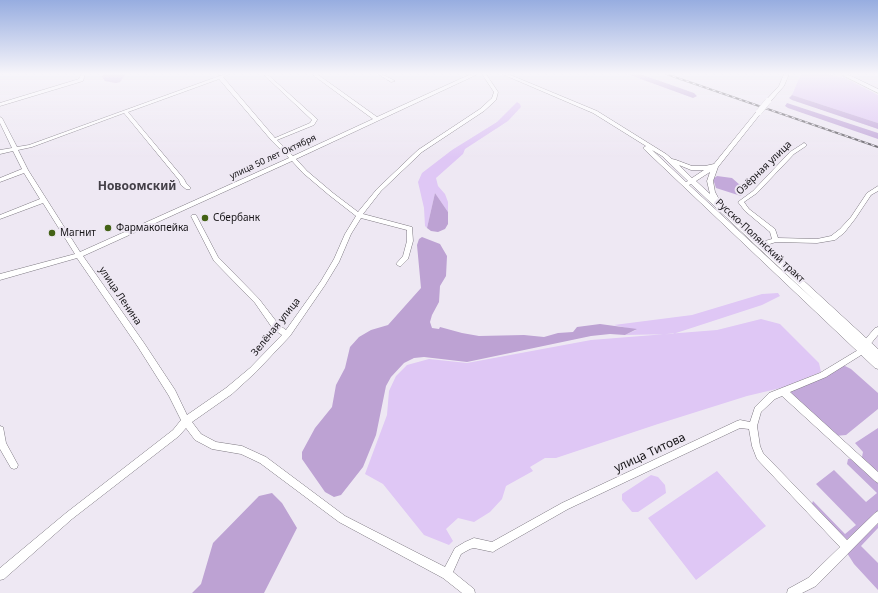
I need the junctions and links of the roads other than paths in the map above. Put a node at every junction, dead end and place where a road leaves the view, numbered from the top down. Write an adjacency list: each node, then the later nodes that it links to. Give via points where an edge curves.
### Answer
1 (151, 102): 9 (street)
2 (241, 102): 13 (street)
3 (295, 102): 13 (street, via 315,120 312,124)
4 (352, 102): 11 (street)
5 (414, 102): 11 (street, улица 50 лет Октября)
6 (491, 102): 26 (street, Зелёная улица, via 412,158 379,190)
7 (572, 102): 12 (main road, Русско-Полянский тракт)
8 (767, 102): 19 (main road, bridge)
9 (125, 111): 15 (street); 23 (street)
10 (0, 118): 15 (street, улица Ленина)
11 (376, 119): 18 (street, улица 50 лет Октября)
12 (628, 132): 17 (main road, Русско-Полянский тракт); 22 (main road, Русско-Полянский тракт)
13 (274, 140): 18 (street)
14 (804, 145): 30 (street, Озёрная улица, via 741,202 773,231)
15 (16, 149): 16 (street); 20 (street, улица Ленина)
16 (0, 152)
17 (664, 156): 19 (main road, via 691,168); 22 (main road, Русско-Полянский тракт)
18 (292, 159): 26 (street); 32 (street, улица 50 лет Октября)
19 (716, 165): 22 (main road); 28 (main road, via 711,173 711,186 715,198)
20 (25, 170): 21 (street); 25 (street, улица Ленина)
21 (0, 180)
22 (689, 183): 28 (main road, Русско-Полянский тракт); 37 (main road, Русско-Полянский тракт)
23 (188, 188)
24 (878, 188): 30 (street, via 869,194 853,218 833,238 817,242)
25 (44, 200): 29 (street); 32 (street, улица Ленина)
26 (359, 215): 33 (street, via 410,229 406,257); 36 (street, Зелёная улица, via 334,266)
27 (194, 216): 36 (street, via 216,259 257,301 276,327)
28 (729, 216): 31 (main road, Русско-Полянский тракт)
29 (0, 217)
30 (776, 240): 31 (street)
31 (760, 245): 37 (main road, Русско-Полянский тракт)
32 (79, 255): 34 (street, улица 50 лет Октября); 41 (street, улица Ленина, via 172,393)
33 (400, 264)
34 (0, 277)
35 (878, 330): 37 (street)
36 (287, 334): 41 (street, Зелёная улица, via 253,370)
37 (864, 347): 38 (main road, Русско-Полянский тракт); 39 (main road, Русско-Полянский тракт); 40 (street, via 823,375)
38 (878, 355)
39 (878, 365)
40 (782, 391): 42 (street, via 764,403); 45 (street)
41 (186, 422): 48 (street, улица Ленина, via 205,442 242,450 263,460 342,519); 49 (street, Зелёная улица, via 176,433 69,516)
42 (753, 426): 47 (street, via 760,456); 48 (street, улица Титова, via 740,424 565,506 493,548 474,543 468,545 458,551)
43 (0, 430): 44 (street, via 2,444)
44 (14, 465)
45 (878, 478)
46 (878, 516): 47 (street)
47 (846, 547): 51 (street, via 812,582)
48 (447, 574): 50 (street, улица Ленина)
49 (0, 575)
50 (470, 593)
51 (792, 593)

